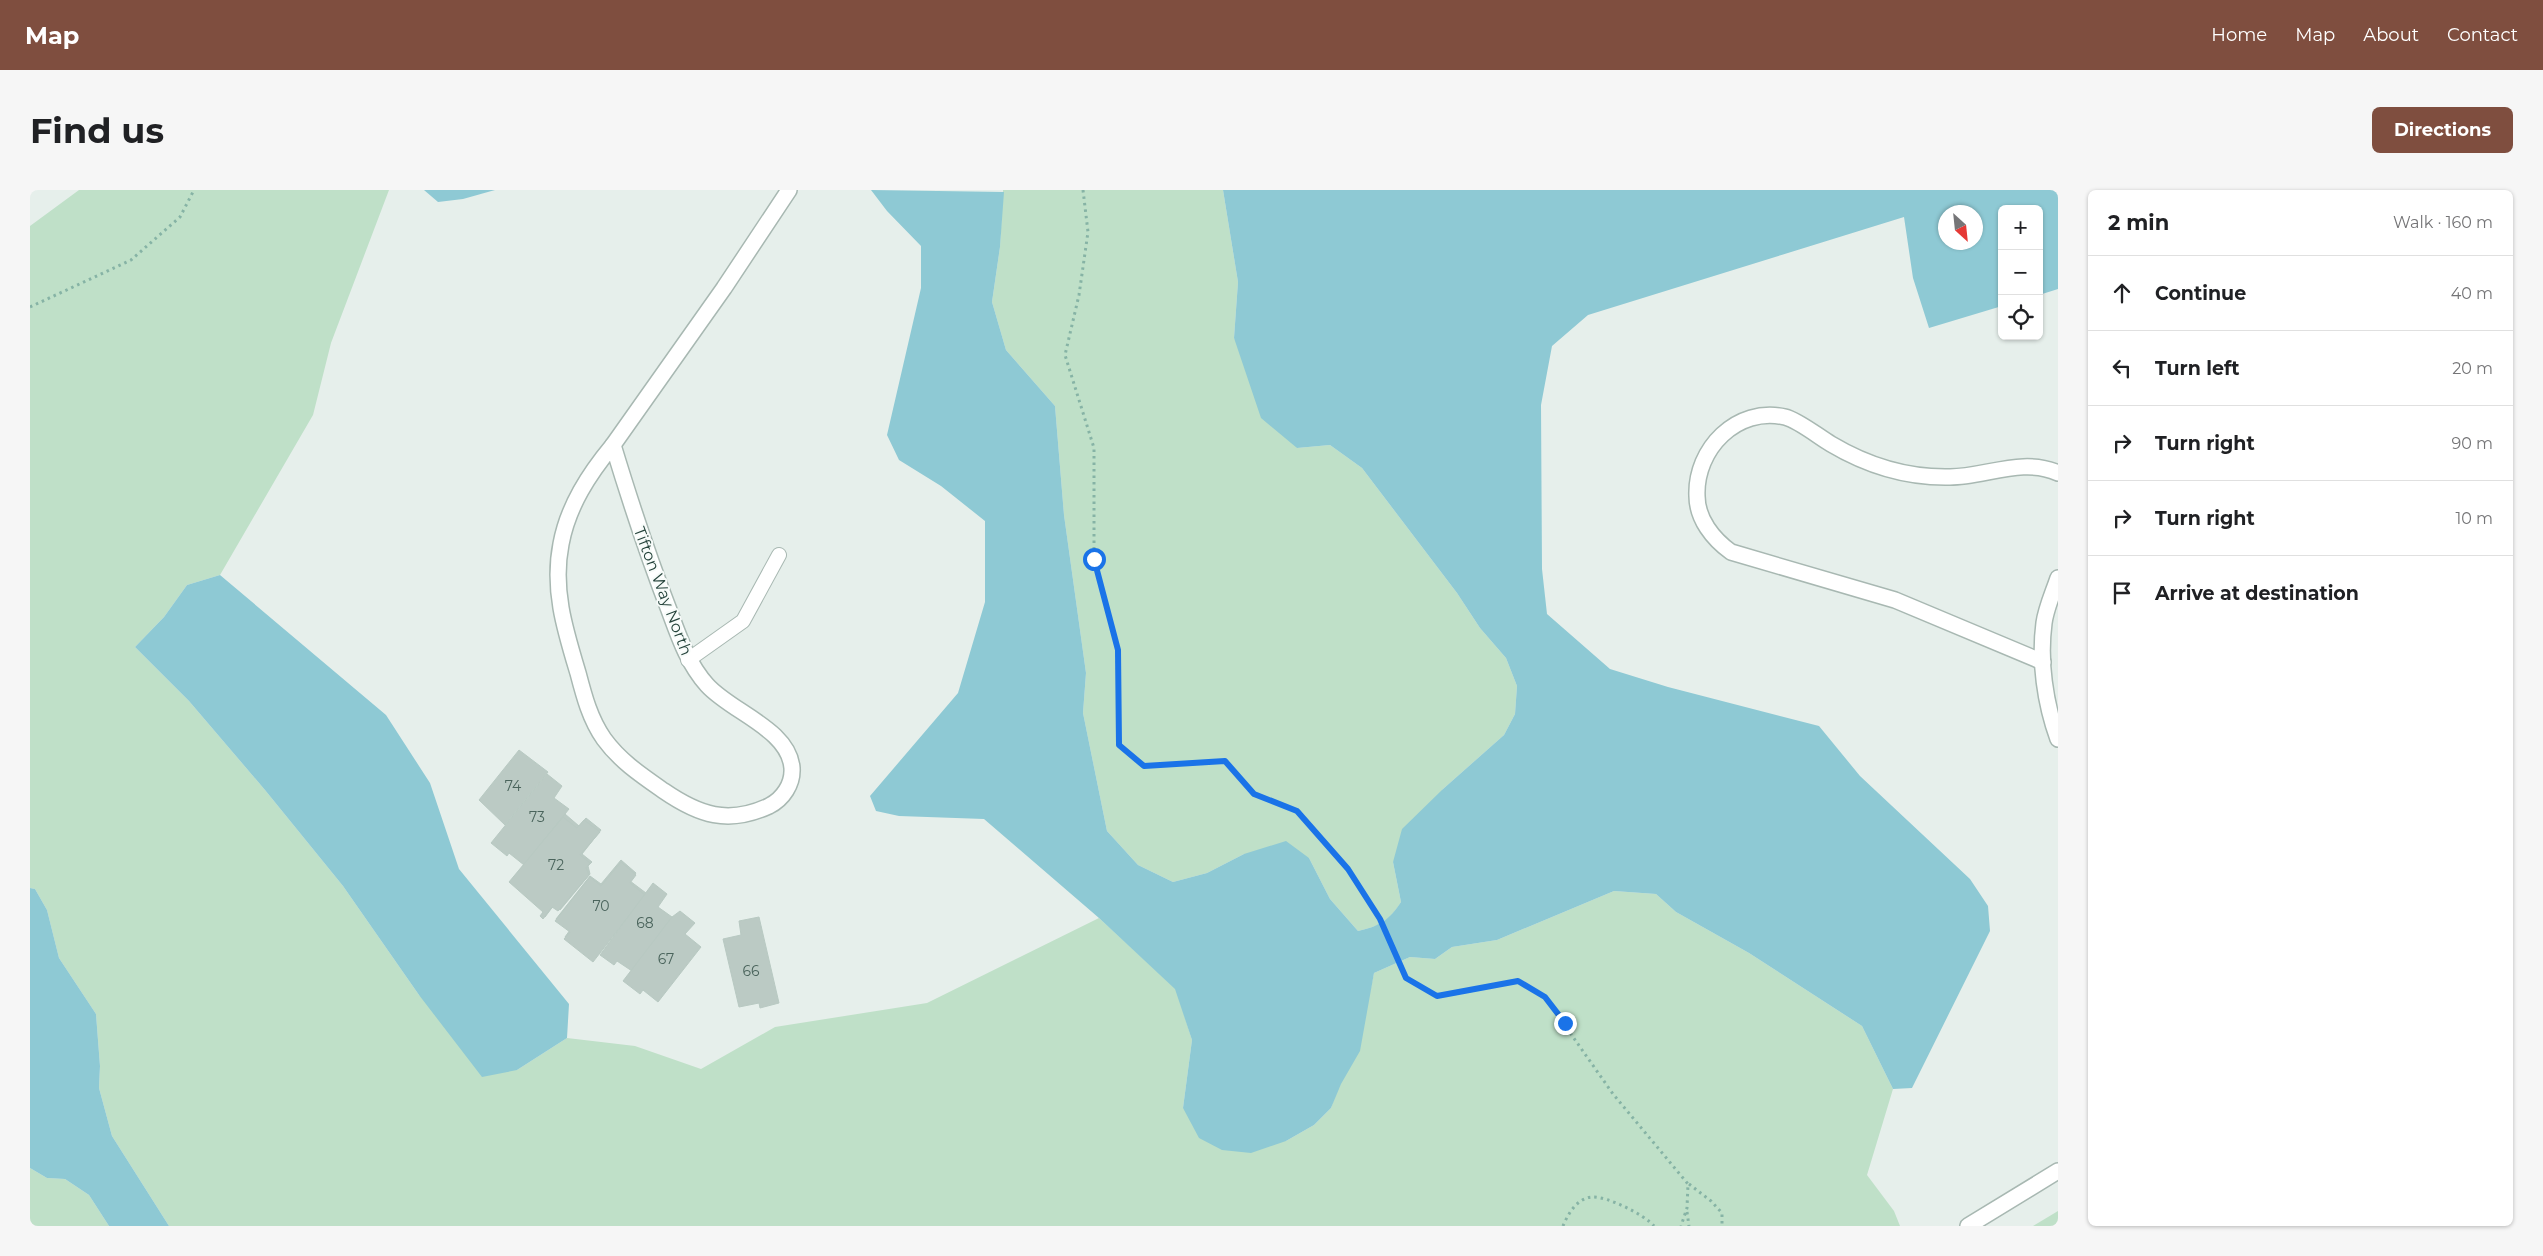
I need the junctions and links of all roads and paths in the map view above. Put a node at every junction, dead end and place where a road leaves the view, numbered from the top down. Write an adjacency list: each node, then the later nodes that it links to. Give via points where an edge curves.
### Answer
1 (194, 190): 4 (path, via 180,217 131,260)
2 (789, 190): 5 (street, Tifton Way North)
3 (1083, 190): 13 (path, via 1088,232 1079,295 1064,355 1094,448 1094,559 1118,650 1119,745 1144,766 1225,761 1254,794 1297,811 1348,869 1380,919 1406,978 1437,996 1518,981 1545,997 1613,1094)
4 (30, 307)
5 (613, 445): 9 (street, Tifton Way North, via 648,556); 9 (street, Tifton Way North, via 590,473 572,509 560,553 561,617 588,710 603,738 625,764 688,807 723,816 752,814 777,802 789,786 792,769 789,753 779,739 713,691)
6 (2058, 473): 10 (street, via 2023,466 1952,478 1914,476 1861,460 1786,417 1762,416 1739,423 1720,435 1707,451 1698,474 1697,498 1703,522 1718,543 1731,552 1895,600)
7 (780, 555): 9 (lane, via 744,621)
8 (2058, 578): 10 (street, via 2044,622)
9 (688, 660)
10 (2043, 662): 11 (street, via 2047,701)
11 (2058, 738)
12 (2058, 1171): 20 (street)
13 (1688, 1184): 14 (path); 19 (path, via 1722,1213)
14 (1687, 1208): 17 (path); 18 (path)
15 (1564, 1226): 16 (path, via 1569,1213 1579,1202 1592,1197 1624,1206)
16 (1654, 1226)
17 (1681, 1226)
18 (1690, 1226)
19 (1722, 1226)
20 (1968, 1226)

